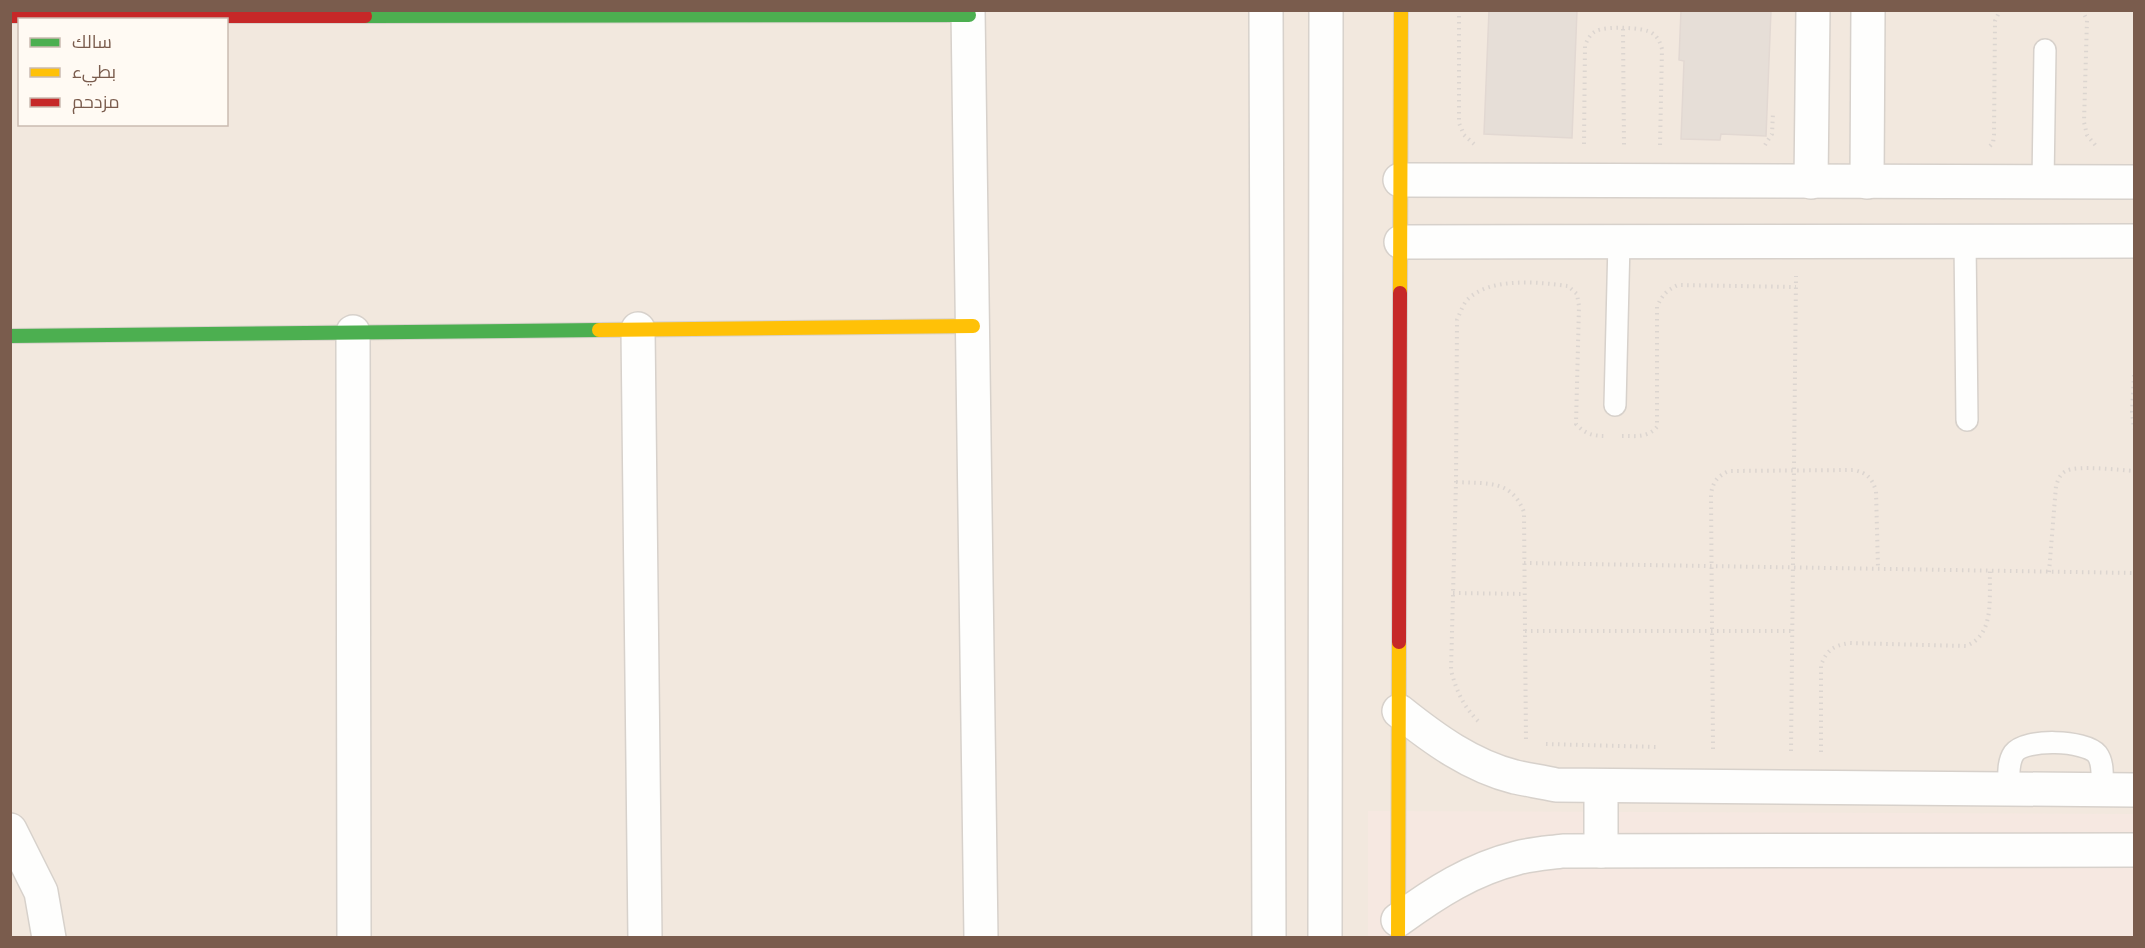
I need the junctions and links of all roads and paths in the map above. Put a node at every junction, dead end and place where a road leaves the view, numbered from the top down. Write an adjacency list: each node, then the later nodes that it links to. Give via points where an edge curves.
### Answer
1 (1266, 10): 87 (street)
2 (1326, 10): 88 (street)
3 (1401, 10): 27 (street)
4 (1459, 10): 15 (path, via 1459,123 1464,135)
5 (1813, 10): 28 (street)
6 (1868, 10): 29 (street)
7 (2000, 10): 24 (path, via 1995,21 1994,135)
8 (2082, 10): 25 (path, via 2087,20 2084,122 2087,135)
9 (968, 13): 10 (street); 38 (street)
10 (10, 16)
11 (1623, 29): 14 (path, via 1596,31 1585,45); 19 (path); 22 (path, via 1644,29 1659,40 1662,49)
12 (2044, 50): 30 (lane)
13 (1773, 112): 26 (path, via 1772,134 1767,144)
14 (1584, 144): 16 (path); 17 (path)
15 (1481, 145)
16 (1574, 145)
17 (1594, 145)
18 (1614, 145): 19 (path)
19 (1624, 145): 20 (path)
20 (1633, 146)
21 (1651, 146): 22 (path)
22 (1660, 147): 23 (path)
23 (1671, 147)
24 (1988, 148)
25 (2103, 148)
26 (1758, 149)
27 (1400, 180): 28 (street); 35 (street)
28 (1811, 182): 29 (street)
29 (1867, 182): 30 (street)
30 (2043, 182): 31 (street)
31 (2134, 182)
32 (1796, 241): 33 (street); 36 (street); 37 (path)
33 (1965, 241): 34 (street); 44 (lane)
34 (2134, 241)
35 (1401, 242): 36 (street); 61 (street)
36 (1619, 242): 43 (lane)
37 (1796, 287): 46 (path); 48 (path, via 1678,285 1661,297 1657,307 1657,427 1651,434 1641,436 1593,436 1576,424 1579,306 1577,294 1569,286 1503,283 1482,288 1466,300 1457,320)
38 (973, 326): 39 (street); 86 (street)
39 (638, 329): 40 (street); 85 (street)
40 (353, 332): 41 (street); 84 (street)
41 (10, 336)
42 (2134, 375): 45 (path)
43 (1615, 405)
44 (1967, 420)
45 (2134, 429)
46 (1793, 470): 50 (path, via 1730,471 1713,484); 51 (path); 52 (path, via 1854,470 1865,472 1873,480)
47 (2134, 471): 54 (path, via 2079,468 2068,469 2060,476)
48 (1456, 482): 49 (path, via 1498,485 1519,500 1524,512); 56 (path)
49 (1524, 563): 50 (path); 57 (path)
50 (1712, 566): 51 (path); 59 (path)
51 (1793, 568): 52 (path); 60 (path)
52 (1878, 568): 53 (path)
53 (1990, 571): 54 (path); 73 (path, via 1987,623 1976,642 1966,646 1849,643 1836,645 1826,653 1821,665)
54 (2049, 572): 55 (path)
55 (2134, 573)
56 (1453, 593): 57 (path); 62 (path, via 1451,670 1456,691)
57 (1524, 594): 58 (path)
58 (1524, 631): 59 (path); 64 (path)
59 (1713, 632): 60 (path); 67 (path)
60 (1792, 632): 70 (path)
61 (1399, 711): 75 (street, via 1434,739 1473,761 1514,776 1556,785); 82 (street)
62 (1484, 727)
63 (1515, 741): 64 (path)
64 (1526, 743): 65 (path)
65 (1666, 748)
66 (1702, 749): 67 (path)
67 (1713, 749): 68 (path)
68 (1725, 749)
69 (1780, 751): 70 (path)
70 (1791, 752): 71 (path)
71 (1801, 752)
72 (1811, 753): 73 (path)
73 (1821, 753): 74 (path)
74 (1833, 754)
75 (1601, 786): 76 (street); 81 (street)
76 (2009, 789): 77 (street); 77 (lane, via 2010,761 2015,752 2033,743 2088,747 2101,762)
77 (2102, 790): 78 (street)
78 (2134, 790)
79 (10, 830): 83 (street, via 41,892)
80 (2134, 850): 81 (street)
81 (1601, 851): 82 (street, via 1563,851 1518,858 1475,871 1435,893)
82 (1398, 929)
83 (49, 938)
84 (354, 938)
85 (645, 938)
86 (981, 938)
87 (1269, 938)
88 (1325, 938)

